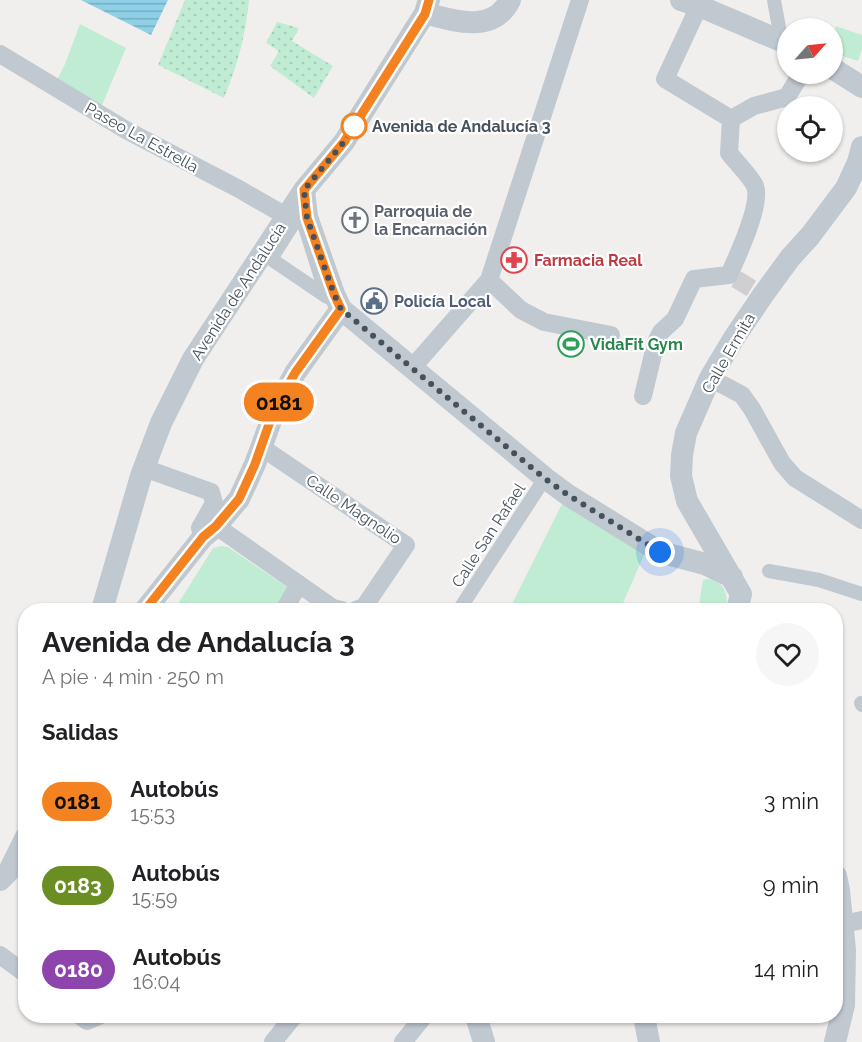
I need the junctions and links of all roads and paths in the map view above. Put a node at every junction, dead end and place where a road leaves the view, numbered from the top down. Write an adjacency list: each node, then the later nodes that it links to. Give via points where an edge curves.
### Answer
1 (510, 0): 5 (street, via 492,20 464,23)
2 (580, 0): 18 (street)
3 (774, 0): 6 (street)
4 (690, 3): 7 (street); 14 (street, via 665,79)
5 (427, 7): 16 (street, Avenida de Andalucía, via 344,142)
6 (777, 18)
7 (777, 39)
8 (0, 54): 17 (street, Paseo La Estrella, via 126,130)
9 (843, 66): 11 (street)
10 (843, 75): 13 (street)
11 (862, 78)
12 (795, 84): 14 (street, via 787,97 754,106)
13 (862, 87)
14 (731, 119): 23 (street, via 729,153 755,185 757,196 749,228 733,277 694,279 675,319 656,342)
15 (862, 147): 22 (street, Calle Ermita, via 846,188 810,236 758,293)
16 (304, 190): 17 (street, Avenida de Andalucía); 19 (street, via 307,218)
17 (294, 218): 17 (street, via 308,236 327,297 271,260 295,221 299,218); 25 (street, Avenida de Andalucía, via 193,359)
18 (489, 280): 20 (street, via 521,310 544,322); 21 (street)
19 (341, 309): 21 (street); 24 (street, via 295,373 274,410)
20 (612, 335)
21 (412, 368): 26 (street)
22 (710, 378): 27 (street, via 742,394 795,478); 29 (street, Calle Ermita, via 686,433 681,476)
23 (643, 396)
24 (261, 447): 28 (street, via 239,499); 37 (street, Calle Magnolio, via 406,545)
25 (144, 468): 28 (street, via 211,492 214,503 200,528); 33 (street, Avenida de Andalucía)
26 (544, 478): 29 (street, via 660,552); 38 (street, Calle San Rafael)
27 (862, 520)
28 (210, 532): 31 (street); 34 (street)
29 (710, 556): 39 (street, via 732,577 741,594)
30 (769, 571): 32 (street, via 819,580)
31 (299, 584): 35 (street); 36 (street)
32 (862, 594)
33 (104, 603)
34 (151, 603)
35 (288, 603)
36 (326, 603)
37 (367, 603)
38 (464, 603)
39 (739, 603)
40 (18, 855): 41 (street)
41 (0, 880)
42 (843, 900): 43 (street)
43 (852, 922): 46 (street, via 845,950)
44 (0, 955): 45 (street)
45 (18, 968)
46 (843, 1009)
47 (288, 1023): 52 (street)
48 (418, 1023): 53 (street)
49 (478, 1023): 54 (street)
50 (645, 1023): 55 (street)
51 (840, 1023): 56 (street)
52 (273, 1042)
53 (403, 1042)
54 (484, 1042)
55 (649, 1042)
56 (835, 1042)

